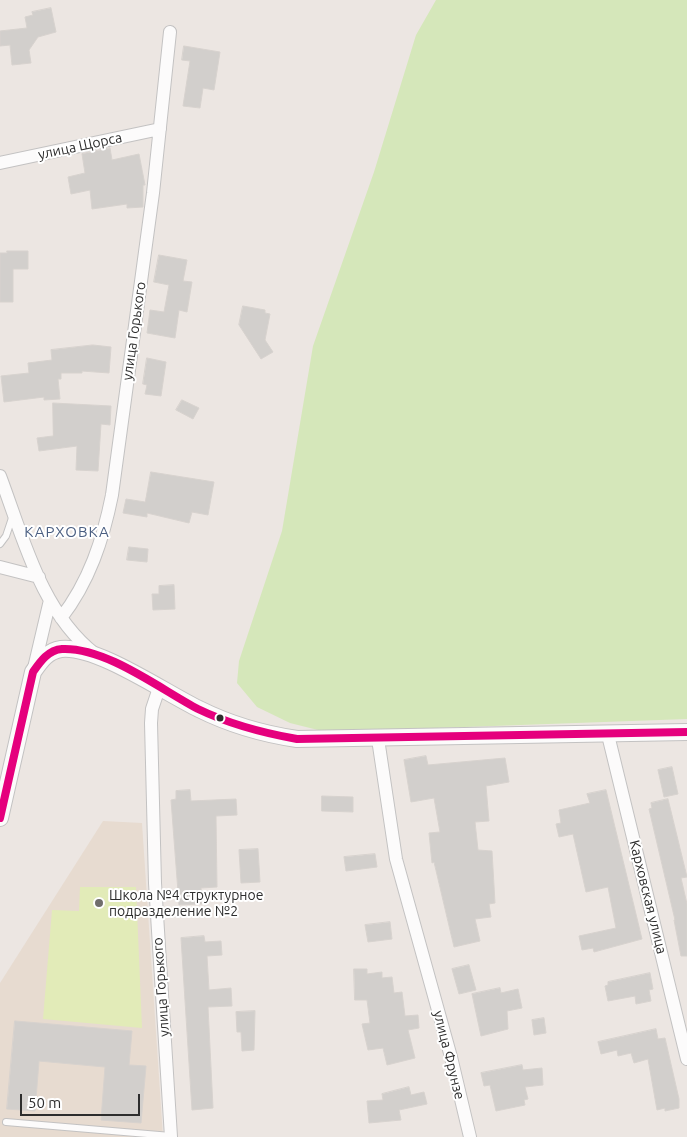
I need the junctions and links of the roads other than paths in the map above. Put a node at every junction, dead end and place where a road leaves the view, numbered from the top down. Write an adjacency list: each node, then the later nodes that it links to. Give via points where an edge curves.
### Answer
1 (170, 32): 2 (street, улица Горького)
2 (160, 129): 3 (street, улица Щорса); 10 (street, улица Горького, via 106,522 79,593)
3 (0, 162)
4 (0, 476): 5 (street)
5 (13, 510): 6 (lane, via 11,524); 8 (street)
6 (0, 544)
7 (0, 567): 8 (street)
8 (39, 577): 9 (street)
9 (50, 600): 10 (street); 12 (street)
10 (61, 618): 11 (street)
11 (97, 655): 12 (street, via 74,650 54,651 46,655); 13 (street)
12 (33, 672): 17 (street)
13 (159, 688): 16 (street, via 200,710 260,732 297,740); 20 (street, улица Горького, via 150,723 152,816)
14 (687, 732): 15 (street)
15 (608, 735): 16 (street); 18 (street, Карховская улица)
16 (378, 740): 21 (street, улица Фрунзе, via 396,859)
17 (0, 818)
18 (687, 1059)
19 (6, 1122): 20 (lane)
20 (171, 1136)
21 (470, 1137)

